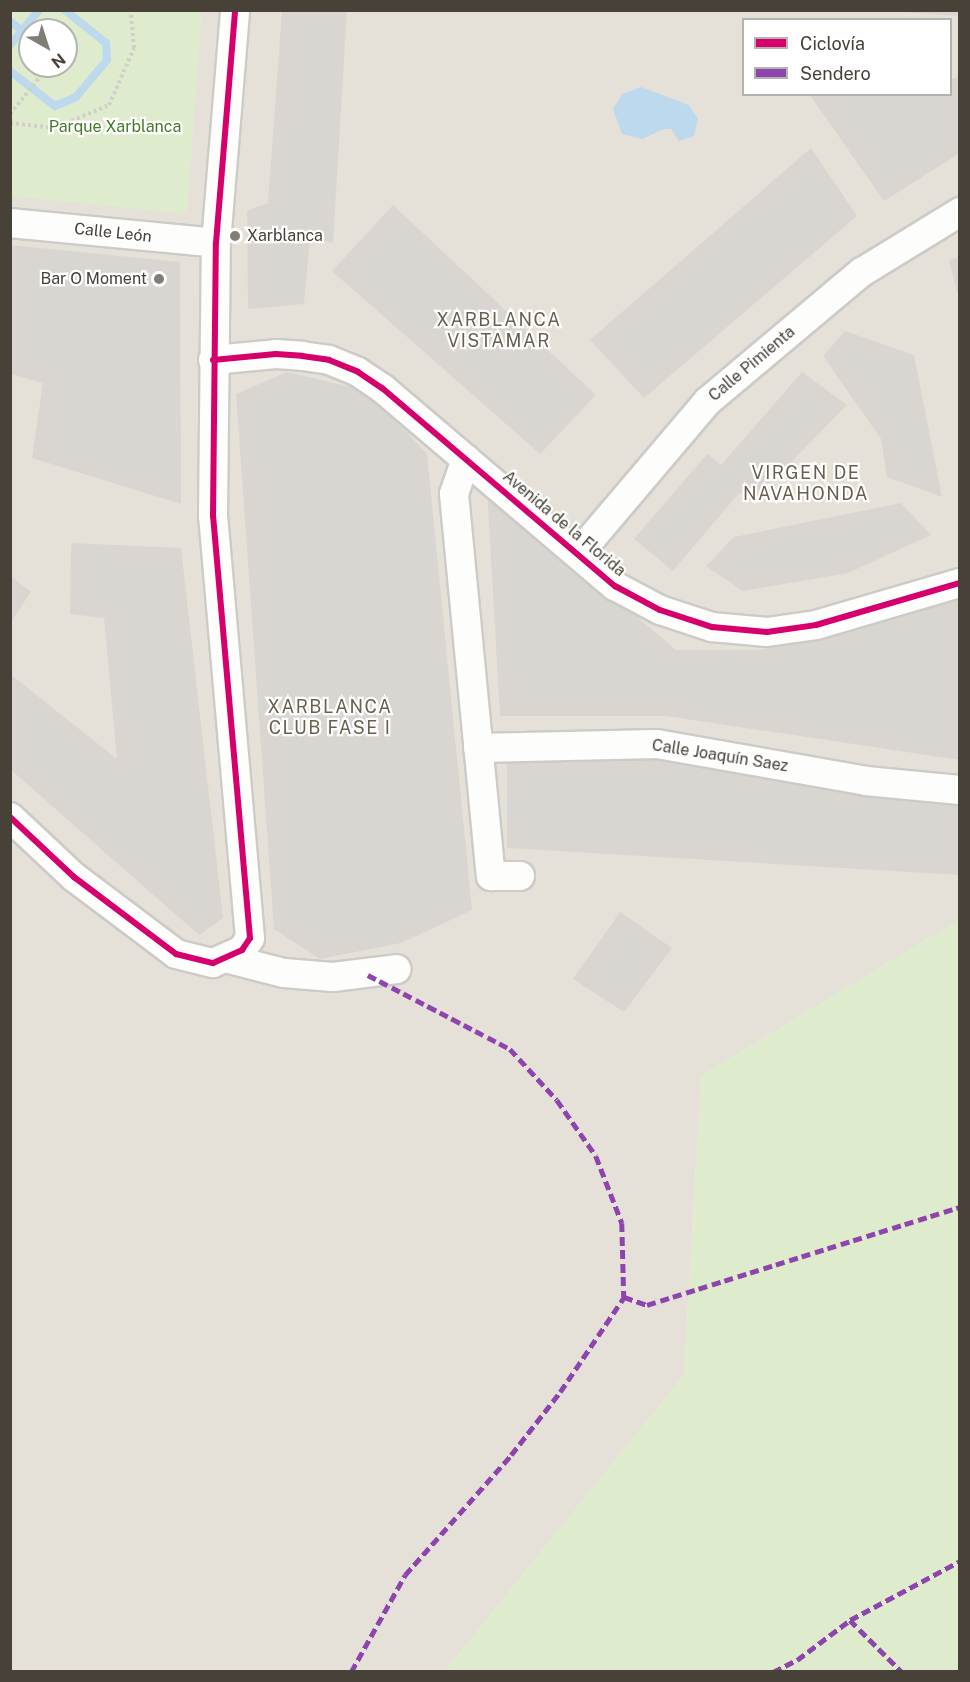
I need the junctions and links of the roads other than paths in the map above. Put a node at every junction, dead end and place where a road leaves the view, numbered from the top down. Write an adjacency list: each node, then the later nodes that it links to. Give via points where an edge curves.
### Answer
1 (235, 10): 4 (street)
2 (960, 212): 7 (street, Calle Pimienta, via 862,272 708,401)
3 (10, 223): 4 (street, Calle León)
4 (216, 243): 5 (street)
5 (213, 360): 6 (street, Avenida de la Florida, via 276,354 329,360 382,388); 15 (street, via 213,516 251,919 250,938)
6 (466, 459): 7 (street, Avenida de la Florida); 9 (street, via 454,494)
7 (579, 553): 8 (street, Avenida de la Florida, via 615,586 660,610 712,627 767,632 816,625)
8 (960, 583)
9 (478, 748): 10 (street, Calle Joaquín Saez, via 657,744 866,781); 13 (street, via 491,876)
10 (960, 790)
11 (10, 818): 14 (street)
12 (10, 844): 14 (street)
13 (520, 876)
14 (74, 877): 15 (street, via 177,954 195,962)
15 (229, 959): 16 (street, via 284,973 333,977)
16 (397, 969)

